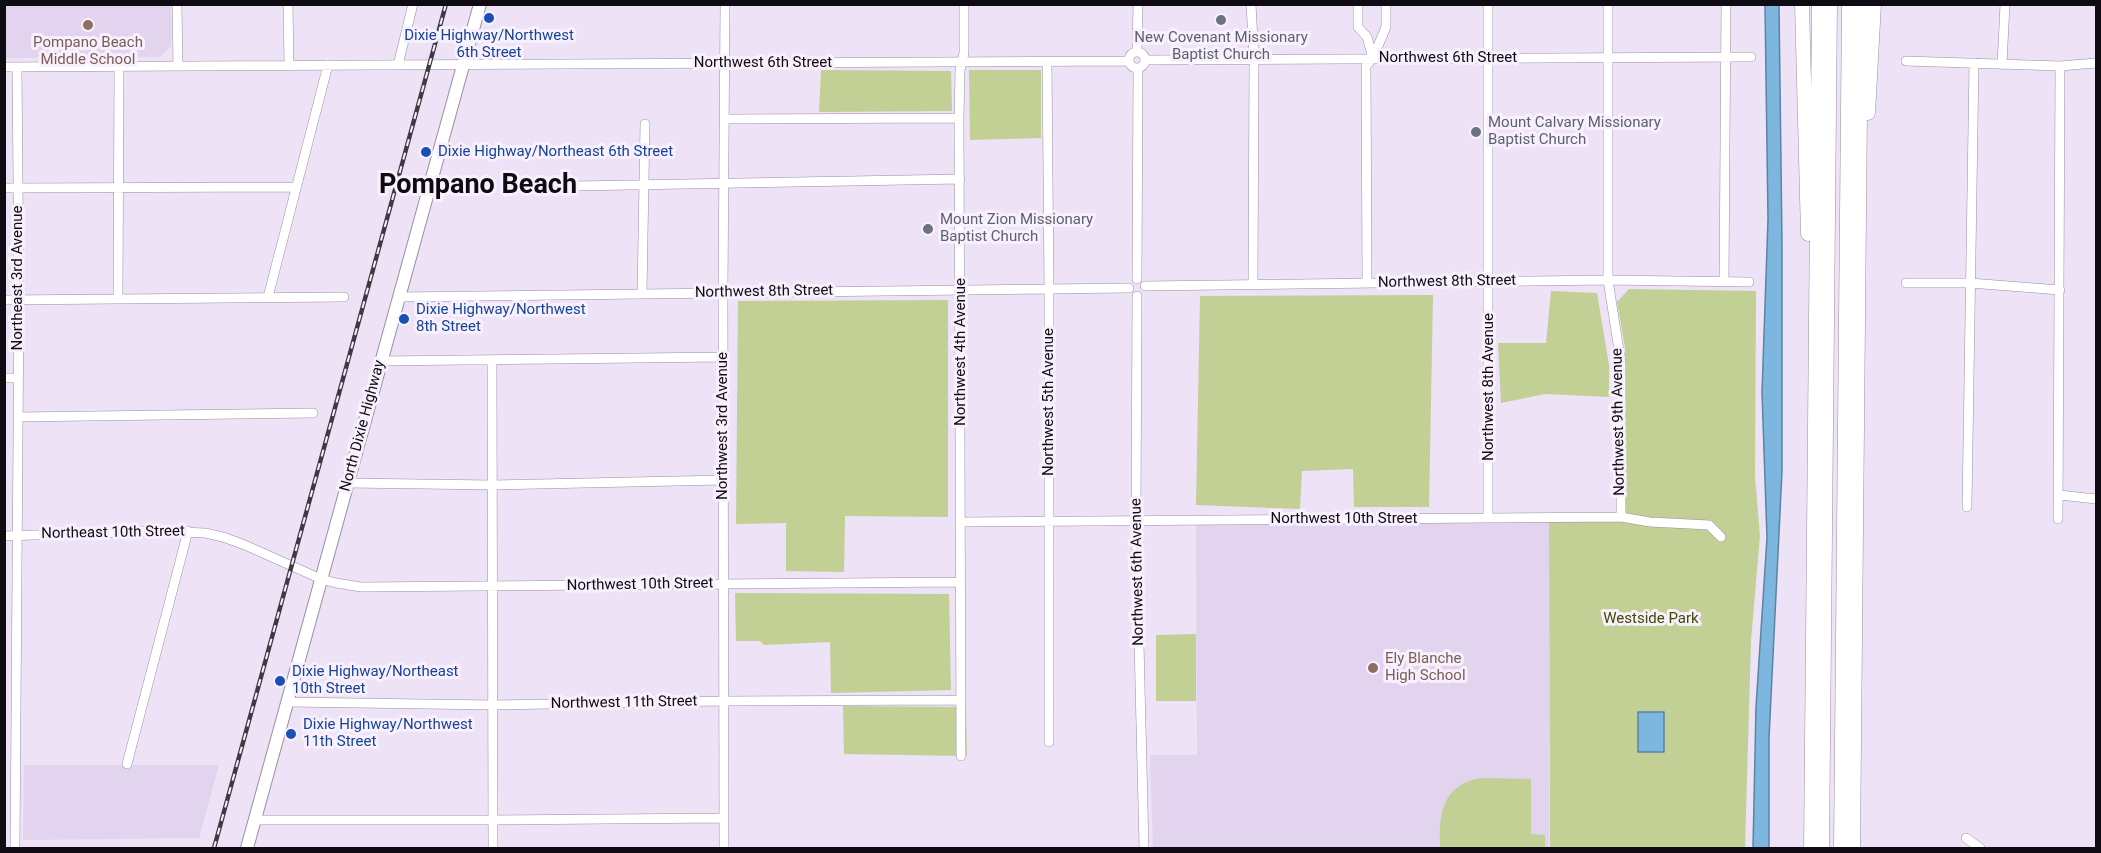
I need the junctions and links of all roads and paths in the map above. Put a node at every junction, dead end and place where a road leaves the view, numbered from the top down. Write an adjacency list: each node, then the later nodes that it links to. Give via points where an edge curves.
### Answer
1 (177, 4): 40 (street)
2 (288, 4): 36 (street)
3 (413, 4): 38 (street)
4 (480, 4): 41 (main road, North Dixie Highway)
5 (725, 4): 33 (street, Northwest 3rd Avenue)
6 (964, 4): 31 (street, Northwest 4th Avenue)
7 (1138, 4): 21 (street)
8 (1251, 4): 27 (street)
9 (1358, 4): 24 (street, via 1358,27 1367,37)
10 (1386, 4): 24 (street, via 1386,27)
11 (1488, 4): 25 (street, Northwest 8th Avenue)
12 (1608, 4): 22 (street, Northwest 9th Avenue)
13 (1726, 4): 26 (street)
14 (1803, 4): 76 (highway, via 1808,231)
15 (1819, 4): 76 (highway)
16 (1830, 4): 127 (highway)
17 (1849, 4): 128 (highway)
18 (1861, 4): 58 (highway)
19 (1874, 4): 58 (highway, via 1871,82)
20 (2005, 4): 39 (street)
21 (1137, 51): 28 (street); 29 (street)
22 (1608, 57): 25 (street, Northwest 6th Street); 26 (street, Northwest 6th Street); 60 (street, Northwest 9th Avenue)
23 (1751, 57): 26 (street, Northwest 6th Street)
24 (1373, 58): 25 (street, Northwest 6th Street); 27 (street, Northwest 6th Street); 64 (street, via 1366,66)
25 (1488, 58): 61 (street, Northwest 8th Avenue)
26 (1726, 58): 62 (street)
27 (1254, 59): 28 (street, Northwest 6th Street); 66 (street)
28 (1145, 60): 46 (street)
29 (1128, 61): 32 (street, Northwest 6th Street); 46 (street)
30 (1906, 61): 34 (street)
31 (961, 62): 32 (street, Northwest 6th Street); 33 (street, Northwest 6th Street); 47 (street, Northwest 4th Avenue)
32 (1047, 62): 70 (street, Northwest 5th Avenue)
33 (725, 63): 41 (street, Northwest 6th Street); 48 (street, Northwest 3rd Avenue)
34 (1974, 63): 39 (street); 67 (street)
35 (2097, 63): 42 (street)
36 (289, 65): 37 (street, Northwest 6th Street); 40 (street, Northwest 6th Street)
37 (328, 65): 38 (street, Northwest 6th Street); 54 (street)
38 (398, 65): 41 (street, Northwest 6th Street)
39 (2002, 65): 42 (street)
40 (178, 66): 45 (street, Northwest 6th Street)
41 (463, 66): 79 (main road, North Dixie Highway)
42 (2060, 66): 72 (street)
43 (4, 67): 44 (street, Northwest 6th Street)
44 (17, 67): 45 (street, Northwest 6th Street); 56 (street, Northeast 3rd Avenue)
45 (119, 67): 57 (street)
46 (1137, 68): 59 (street)
47 (959, 118): 48 (street); 50 (street, Northwest 4th Avenue)
48 (725, 119): 51 (street, Northwest 3rd Avenue)
49 (645, 124): 52 (street)
50 (960, 179): 51 (street); 69 (street, Northwest 4th Avenue)
51 (725, 182): 52 (street); 73 (street, Northwest 3rd Avenue)
52 (645, 184): 53 (street); 74 (street)
53 (576, 186)
54 (296, 187): 57 (street); 77 (street)
55 (4, 188): 56 (street)
56 (18, 188): 57 (street); 81 (street, Northeast 3rd Avenue)
57 (119, 188): 80 (street)
58 (1859, 198): 129 (highway)
59 (1137, 279): 68 (street); 71 (street)
60 (1608, 280): 61 (street, Northwest 8th Street); 62 (street, Northwest 8th Street); 96 (street, Northwest 9th Avenue, via 1621,363)
61 (1490, 282): 64 (street, Northwest 8th Street); 97 (street, Northwest 8th Avenue)
62 (1724, 282): 63 (street, Northwest 8th Street)
63 (1749, 282)
64 (1367, 283): 66 (street, Northwest 8th Street)
65 (1906, 283): 67 (street)
66 (1253, 284): 68 (street, Northwest 8th Street)
67 (1970, 284): 72 (street); 95 (street)
68 (1145, 286): 75 (street)
69 (961, 288): 70 (street, Northwest 8th Street); 73 (street, Northwest 8th Street); 100 (street, Northwest 4th Avenue)
70 (1049, 288): 71 (street, Northwest 8th Street); 101 (street, Northwest 5th Avenue)
71 (1129, 288): 75 (street)
72 (2060, 290): 93 (street)
73 (723, 293): 74 (street, Northwest 8th Street); 83 (street, Northwest 3rd Avenue)
74 (642, 294): 79 (street, Northwest 8th Street)
75 (1137, 296): 99 (street, Northwest 6th Avenue)
76 (1816, 296): 126 (highway)
77 (268, 297): 78 (street); 80 (street)
78 (344, 297)
79 (399, 297): 84 (main road, North Dixie Highway)
80 (118, 298): 81 (street)
81 (19, 299): 82 (street); 87 (street, Northeast 3rd Avenue)
82 (4, 300)
83 (723, 357): 85 (street); 90 (street, Northwest 3rd Avenue)
84 (381, 361): 85 (street); 91 (main road, North Dixie Highway)
85 (492, 361): 92 (street)
86 (4, 378): 87 (street)
87 (18, 378): 89 (street, Northeast 3rd Avenue)
88 (313, 413): 89 (street)
89 (18, 417): 103 (street, Northeast 3rd Avenue)
90 (723, 480): 92 (street); 108 (street, Northwest 3rd Avenue)
91 (348, 483): 92 (street); 106 (main road, North Dixie Highway)
92 (493, 485): 109 (street)
93 (2059, 495): 94 (street); 98 (street)
94 (2097, 499)
95 (1967, 507)
96 (1621, 517): 97 (street, Northwest 10th Street); 105 (street, Northwest 10th Street, via 1709,525)
97 (1488, 518): 99 (street, Northwest 10th Street)
98 (2058, 519)
99 (1136, 520): 101 (street, Northwest 10th Street); 125 (street, Northwest 6th Avenue)
100 (961, 522): 101 (street, Northwest 10th Street); 107 (street, Northwest 4th Avenue)
101 (1050, 522): 114 (street, Northwest 5th Avenue)
102 (188, 531): 103 (street, Northeast 10th Street); 106 (street, Northeast 10th Street, via 223,537); 116 (street)
103 (16, 535): 104 (street, Northeast 10th Street); 121 (street, Northeast 3rd Avenue)
104 (4, 536)
105 (1721, 537)
106 (321, 579): 109 (street, Northwest 10th Street, via 361,587); 112 (main road, North Dixie Highway)
107 (960, 582): 108 (street, Northwest 10th Street); 110 (street, Northwest 4th Avenue)
108 (723, 584): 109 (street, Northwest 10th Street); 111 (street, Northwest 3rd Avenue)
109 (493, 587): 113 (street)
110 (960, 700): 111 (street, Northwest 11th Street); 115 (street, Northwest 4th Avenue)
111 (723, 701): 113 (street, Northwest 11th Street); 117 (street, Northwest 3rd Avenue)
112 (288, 702): 113 (street, Northwest 11th Street); 118 (main road, North Dixie Highway)
113 (494, 705): 119 (street)
114 (1049, 742)
115 (961, 756)
116 (127, 764)
117 (724, 818): 119 (street); 124 (street, Northwest 3rd Avenue)
118 (255, 820): 119 (street); 122 (main road, North Dixie Highway)
119 (493, 820): 123 (street)
120 (1966, 838): 130 (street)
121 (15, 849)
122 (247, 849)
123 (494, 849)
124 (724, 849)
125 (1144, 849)
126 (1811, 849)
127 (1822, 849)
128 (1841, 849)
129 (1853, 849)
130 (1980, 849)

